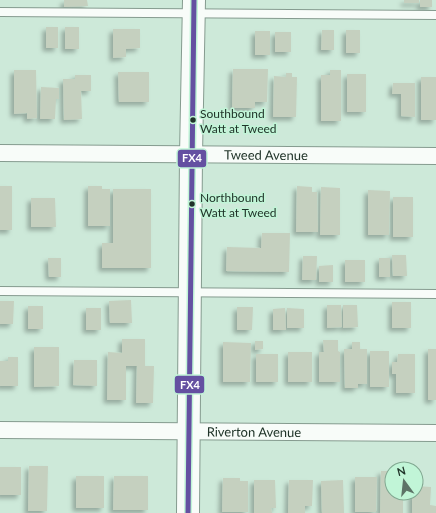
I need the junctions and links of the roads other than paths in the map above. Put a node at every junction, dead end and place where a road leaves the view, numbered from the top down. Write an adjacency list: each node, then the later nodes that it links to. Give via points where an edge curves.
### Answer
1 (194, 6): 2 (lane); 3 (lane); 5 (main road)
2 (0, 12)
3 (436, 15)
4 (0, 153): 5 (street, Tweed Avenue)
5 (191, 155): 6 (street, Tweed Avenue); 8 (main road)
6 (436, 156)
7 (0, 292): 8 (lane)
8 (190, 293): 9 (lane); 11 (main road)
9 (436, 294)
10 (0, 430): 11 (street, Riverton Avenue)
11 (189, 432): 12 (street, Riverton Avenue); 13 (main road)
12 (436, 433)
13 (188, 513)

